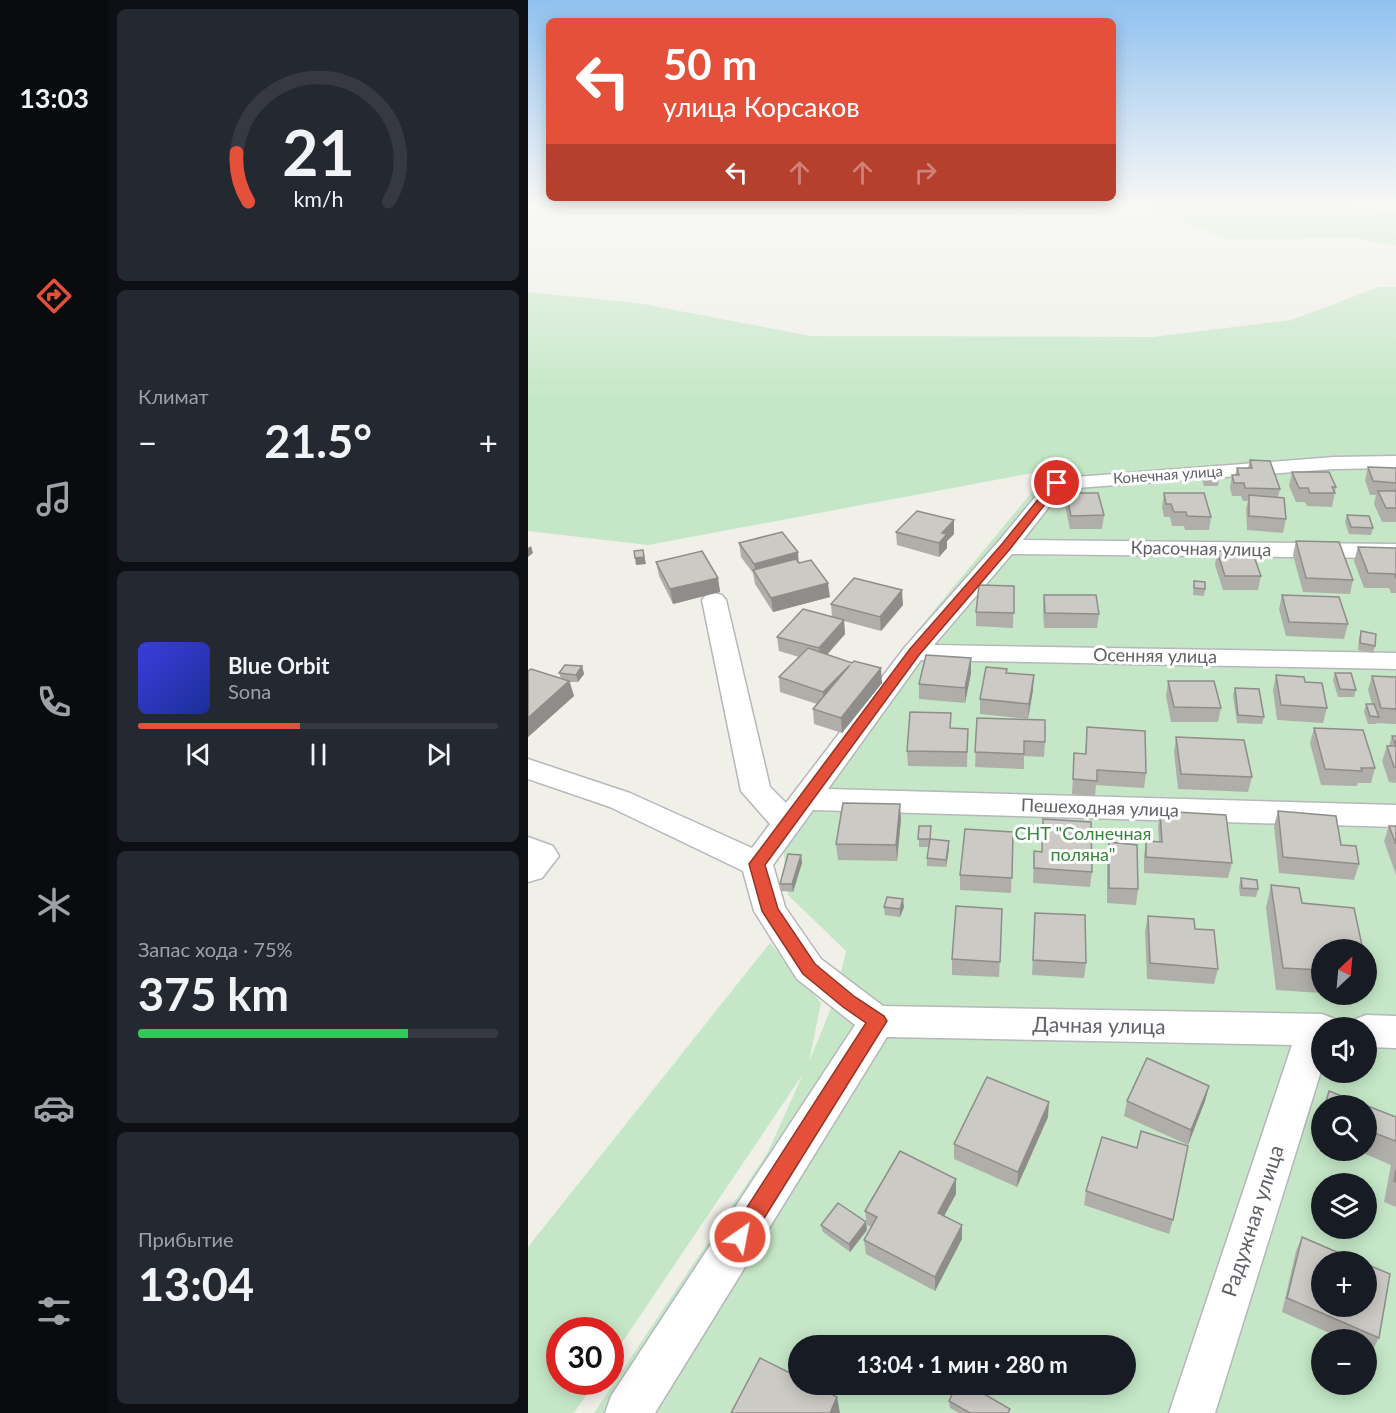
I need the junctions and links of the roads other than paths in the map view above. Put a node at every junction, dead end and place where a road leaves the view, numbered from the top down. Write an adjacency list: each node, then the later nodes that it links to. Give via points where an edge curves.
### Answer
1 (1396, 462): 2 (street, Конечная улица, via 1057,483)
2 (1006, 547): 3 (street, Красочная улица); 5 (street, Конечная улица)
3 (1396, 551)
4 (714, 600): 10 (street, via 756,791)
5 (914, 652): 6 (street, Осенняя улица); 8 (street, Конечная улица)
6 (1396, 661)
7 (528, 770): 12 (street, via 620,800)
8 (804, 799): 9 (street, Пешеходная улица); 10 (street, Конечная улица)
9 (1396, 816)
10 (787, 823): 12 (street, Конечная улица)
11 (528, 851): 13 (street, via 540,856)
12 (757, 864): 14 (street, via 770,911 809,969)
13 (528, 868)
14 (878, 1021): 15 (street, Дачная улица); 19 (street)
15 (1311, 1030)
16 (1377, 1031): 17 (street)
17 (1396, 1032)
18 (1311, 1051): 20 (street, Радужная улица)
19 (628, 1413)
20 (1192, 1413)

